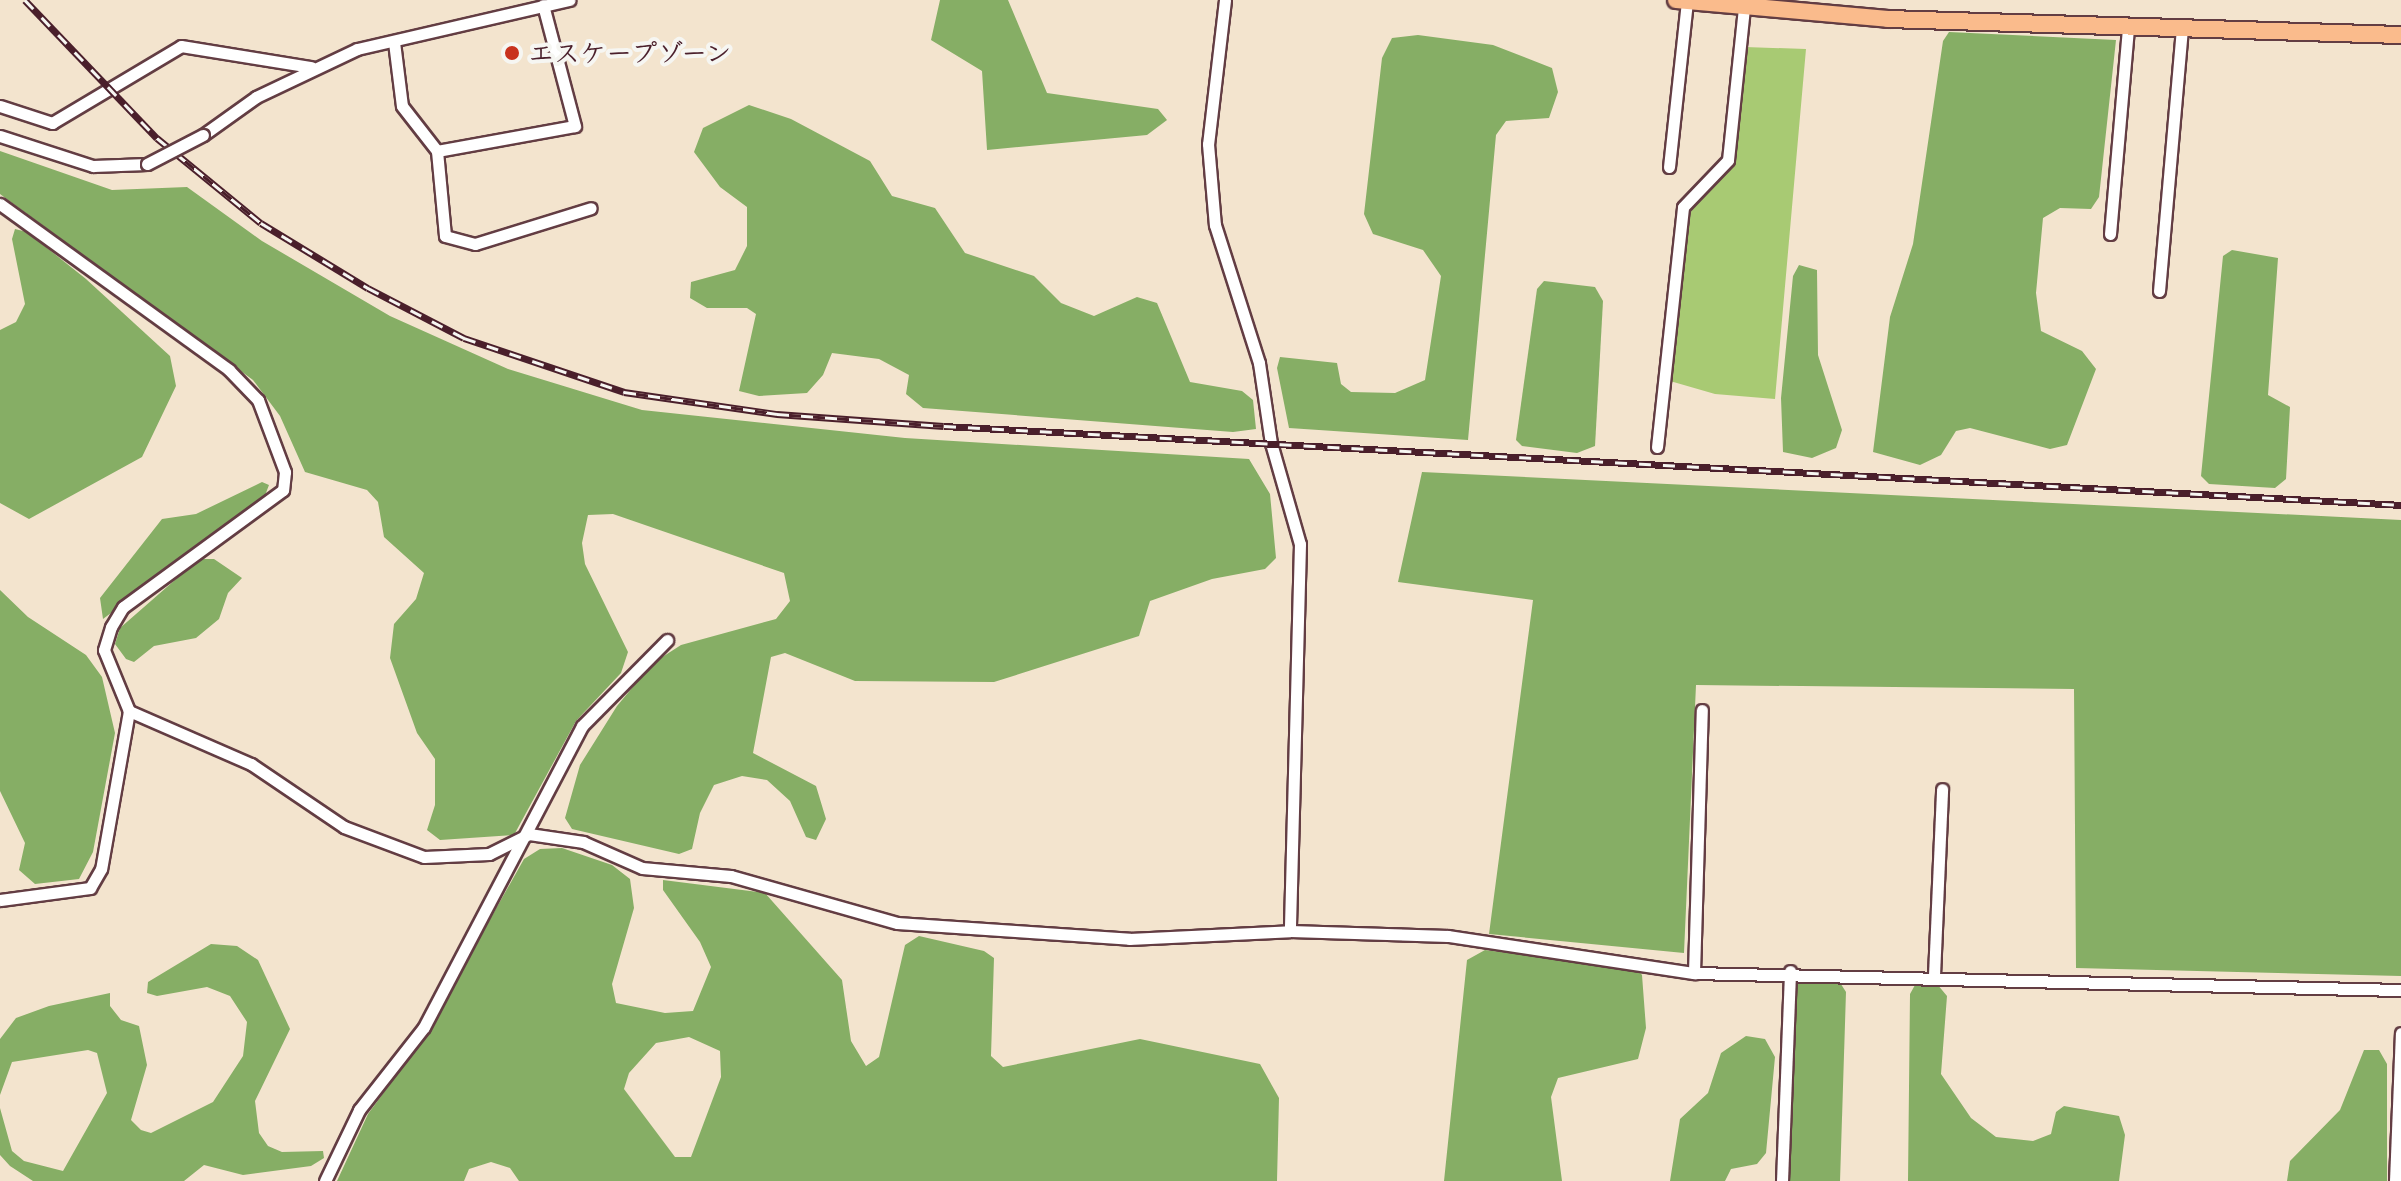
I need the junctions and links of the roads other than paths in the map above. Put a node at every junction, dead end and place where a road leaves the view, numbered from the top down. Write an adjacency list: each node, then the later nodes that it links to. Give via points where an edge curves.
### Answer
1 (569, 0): 4 (street)
2 (1225, 0): 26 (street, via 1208,144 1215,225 1259,363 1271,443 1300,544)
3 (1682, 1): 5 (highway); 14 (street)
4 (543, 5): 9 (street); 13 (street, via 575,126)
5 (1744, 7): 6 (highway, via 1888,19); 19 (street, via 1728,160 1683,207)
6 (2128, 27): 7 (highway); 17 (street)
7 (2182, 29): 8 (highway); 18 (street)
8 (2401, 35)
9 (394, 42): 10 (street); 13 (street, via 402,106)
10 (311, 67): 11 (street, via 181,46 52,123); 12 (street, bridge, via 147,164 93,166)
11 (0, 106)
12 (0, 136)
13 (437, 151): 16 (street, via 445,236 475,244)
14 (1669, 167)
15 (0, 204): 22 (street, via 229,370 258,400 285,472 283,490 123,607 104,650)
16 (591, 208)
17 (2110, 234)
18 (2159, 291)
19 (1657, 447)
20 (667, 640): 24 (street, via 582,726 555,770)
21 (1702, 710): 28 (street)
22 (129, 711): 24 (street, via 251,764 344,827 424,857 489,854); 25 (street, via 101,869 90,888)
23 (1942, 789): 29 (street)
24 (529, 834): 26 (street, via 583,842 642,868 731,876 897,923 1129,939); 32 (street, via 424,1027 359,1110)
25 (0, 900)
26 (1290, 931): 28 (street, via 1448,936)
27 (1790, 971): 28 (street); 29 (street); 33 (street)
28 (1694, 973)
29 (1934, 975): 30 (street)
30 (2401, 990)
31 (2401, 1033): 34 (street)
32 (325, 1181)
33 (1782, 1181)
34 (2395, 1181)

